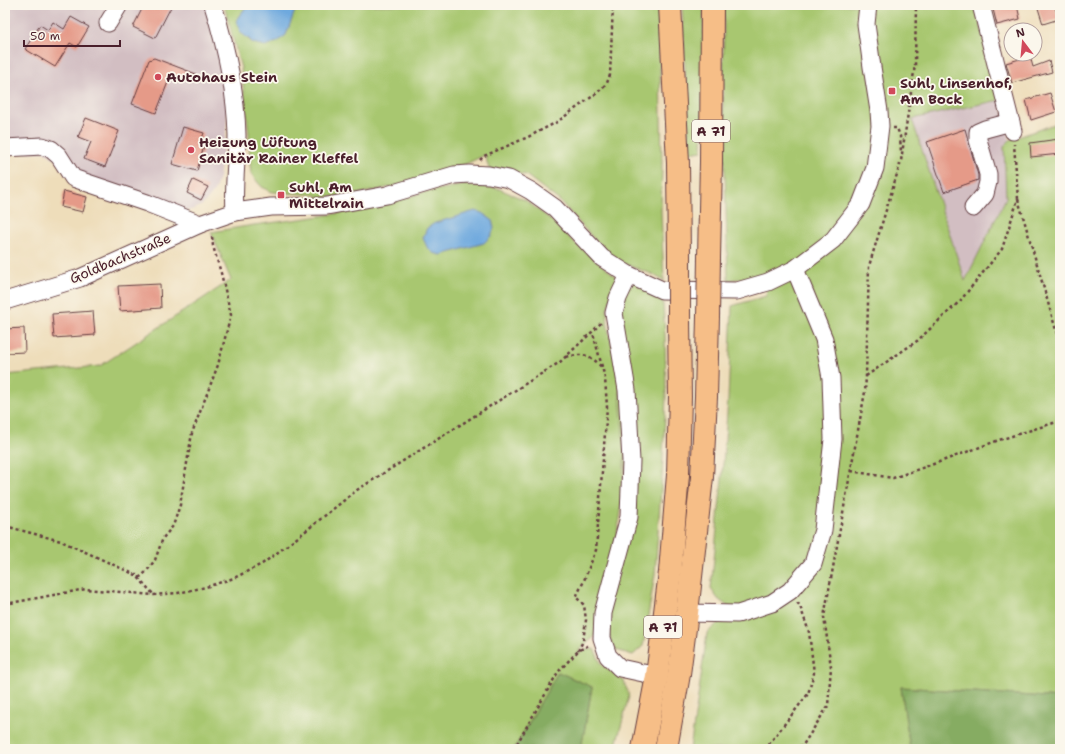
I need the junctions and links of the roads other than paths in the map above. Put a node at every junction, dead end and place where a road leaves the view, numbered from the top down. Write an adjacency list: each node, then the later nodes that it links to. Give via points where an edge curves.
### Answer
1 (119, 5): 7 (street)
2 (212, 5): 10 (street, via 227,54 236,106)
3 (670, 5): 16 (highway, A 71, bridge, via 678,163 680,397 678,475 670,572)
4 (712, 5): 15 (highway, A 71, bridge, via 706,397 702,477)
5 (868, 5): 12 (street, Goldbachstraße, via 866,24 880,128 875,168 860,204 833,240)
6 (981, 5): 9 (street, via 1012,127 978,132 988,182 985,194)
7 (108, 23)
8 (5, 148): 11 (street, via 42,146 51,149 59,156 73,178 147,202)
9 (973, 208)
10 (234, 212): 11 (street, Goldbachstraße); 13 (street, Goldbachstraße, via 271,207 327,206 387,195 454,175 489,175 509,179 555,208 602,258)
11 (200, 224): 14 (street, Goldbachstraße, via 80,278)
12 (795, 269): 13 (street, Goldbachstraße, via 768,282 737,291 662,290); 15 (street, via 824,339 831,378 833,439 823,530 813,564 790,592 772,603 738,614)
13 (629, 275): 16 (street, via 614,313 627,390 631,461 629,517 603,613 602,638 608,656 620,668)
14 (5, 301)
15 (687, 613): 18 (highway, A 71)
16 (656, 676): 17 (highway, A 71)
17 (643, 749)
18 (666, 749)

